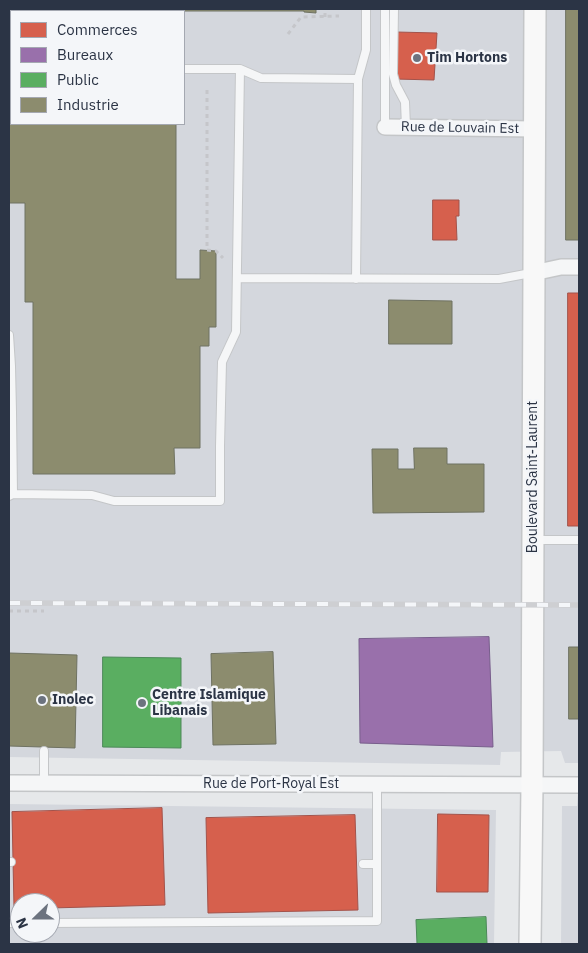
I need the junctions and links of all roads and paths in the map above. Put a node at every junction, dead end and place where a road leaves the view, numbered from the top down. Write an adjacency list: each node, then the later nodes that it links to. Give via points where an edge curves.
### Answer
1 (325, 9): 6 (path)
2 (366, 9): 11 (lane, via 366,50)
3 (385, 9): 13 (lane)
4 (394, 9): 14 (lane, via 393,74 405,102)
5 (535, 9): 15 (main road, Boulevard Saint-Laurent)
6 (325, 16): 7 (path); 8 (path, via 301,17)
7 (339, 16)
8 (288, 34)
9 (185, 69): 10 (lane)
10 (240, 69): 11 (lane, via 261,78); 19 (lane)
11 (358, 79): 20 (lane)
12 (207, 90): 16 (path, via 207,250 216,250)
13 (385, 127): 14 (street, Rue de Louvain Est)
14 (406, 127): 15 (street, Rue de Louvain Est)
15 (534, 129): 18 (main road, Boulevard Saint-Laurent)
16 (223, 258)
17 (579, 267): 18 (street)
18 (533, 273): 20 (lane, via 499,279); 23 (main road, Boulevard Saint-Laurent)
19 (237, 278): 20 (lane); 22 (lane, via 236,332 222,362 220,501 114,501 92,495)
20 (356, 279)
21 (9, 335): 22 (lane)
22 (11, 495)
23 (532, 540): 24 (lane); 31 (main road, Boulevard Saint-Laurent)
24 (579, 540)
25 (44, 611): 26 (path)
26 (9, 612)
27 (44, 752): 29 (lane)
28 (9, 783): 29 (street, Rue de Port-Royal Est)
29 (44, 783): 30 (street, Rue de Port-Royal Est)
30 (377, 784): 31 (street, Rue de Port-Royal Est); 34 (lane)
31 (532, 785): 32 (street, Rue de Port-Royal Est); 36 (main road, Boulevard Saint-Laurent)
32 (579, 785)
33 (363, 864): 34 (lane)
34 (376, 864): 35 (lane, via 377,921)
35 (60, 923)
36 (530, 944)

